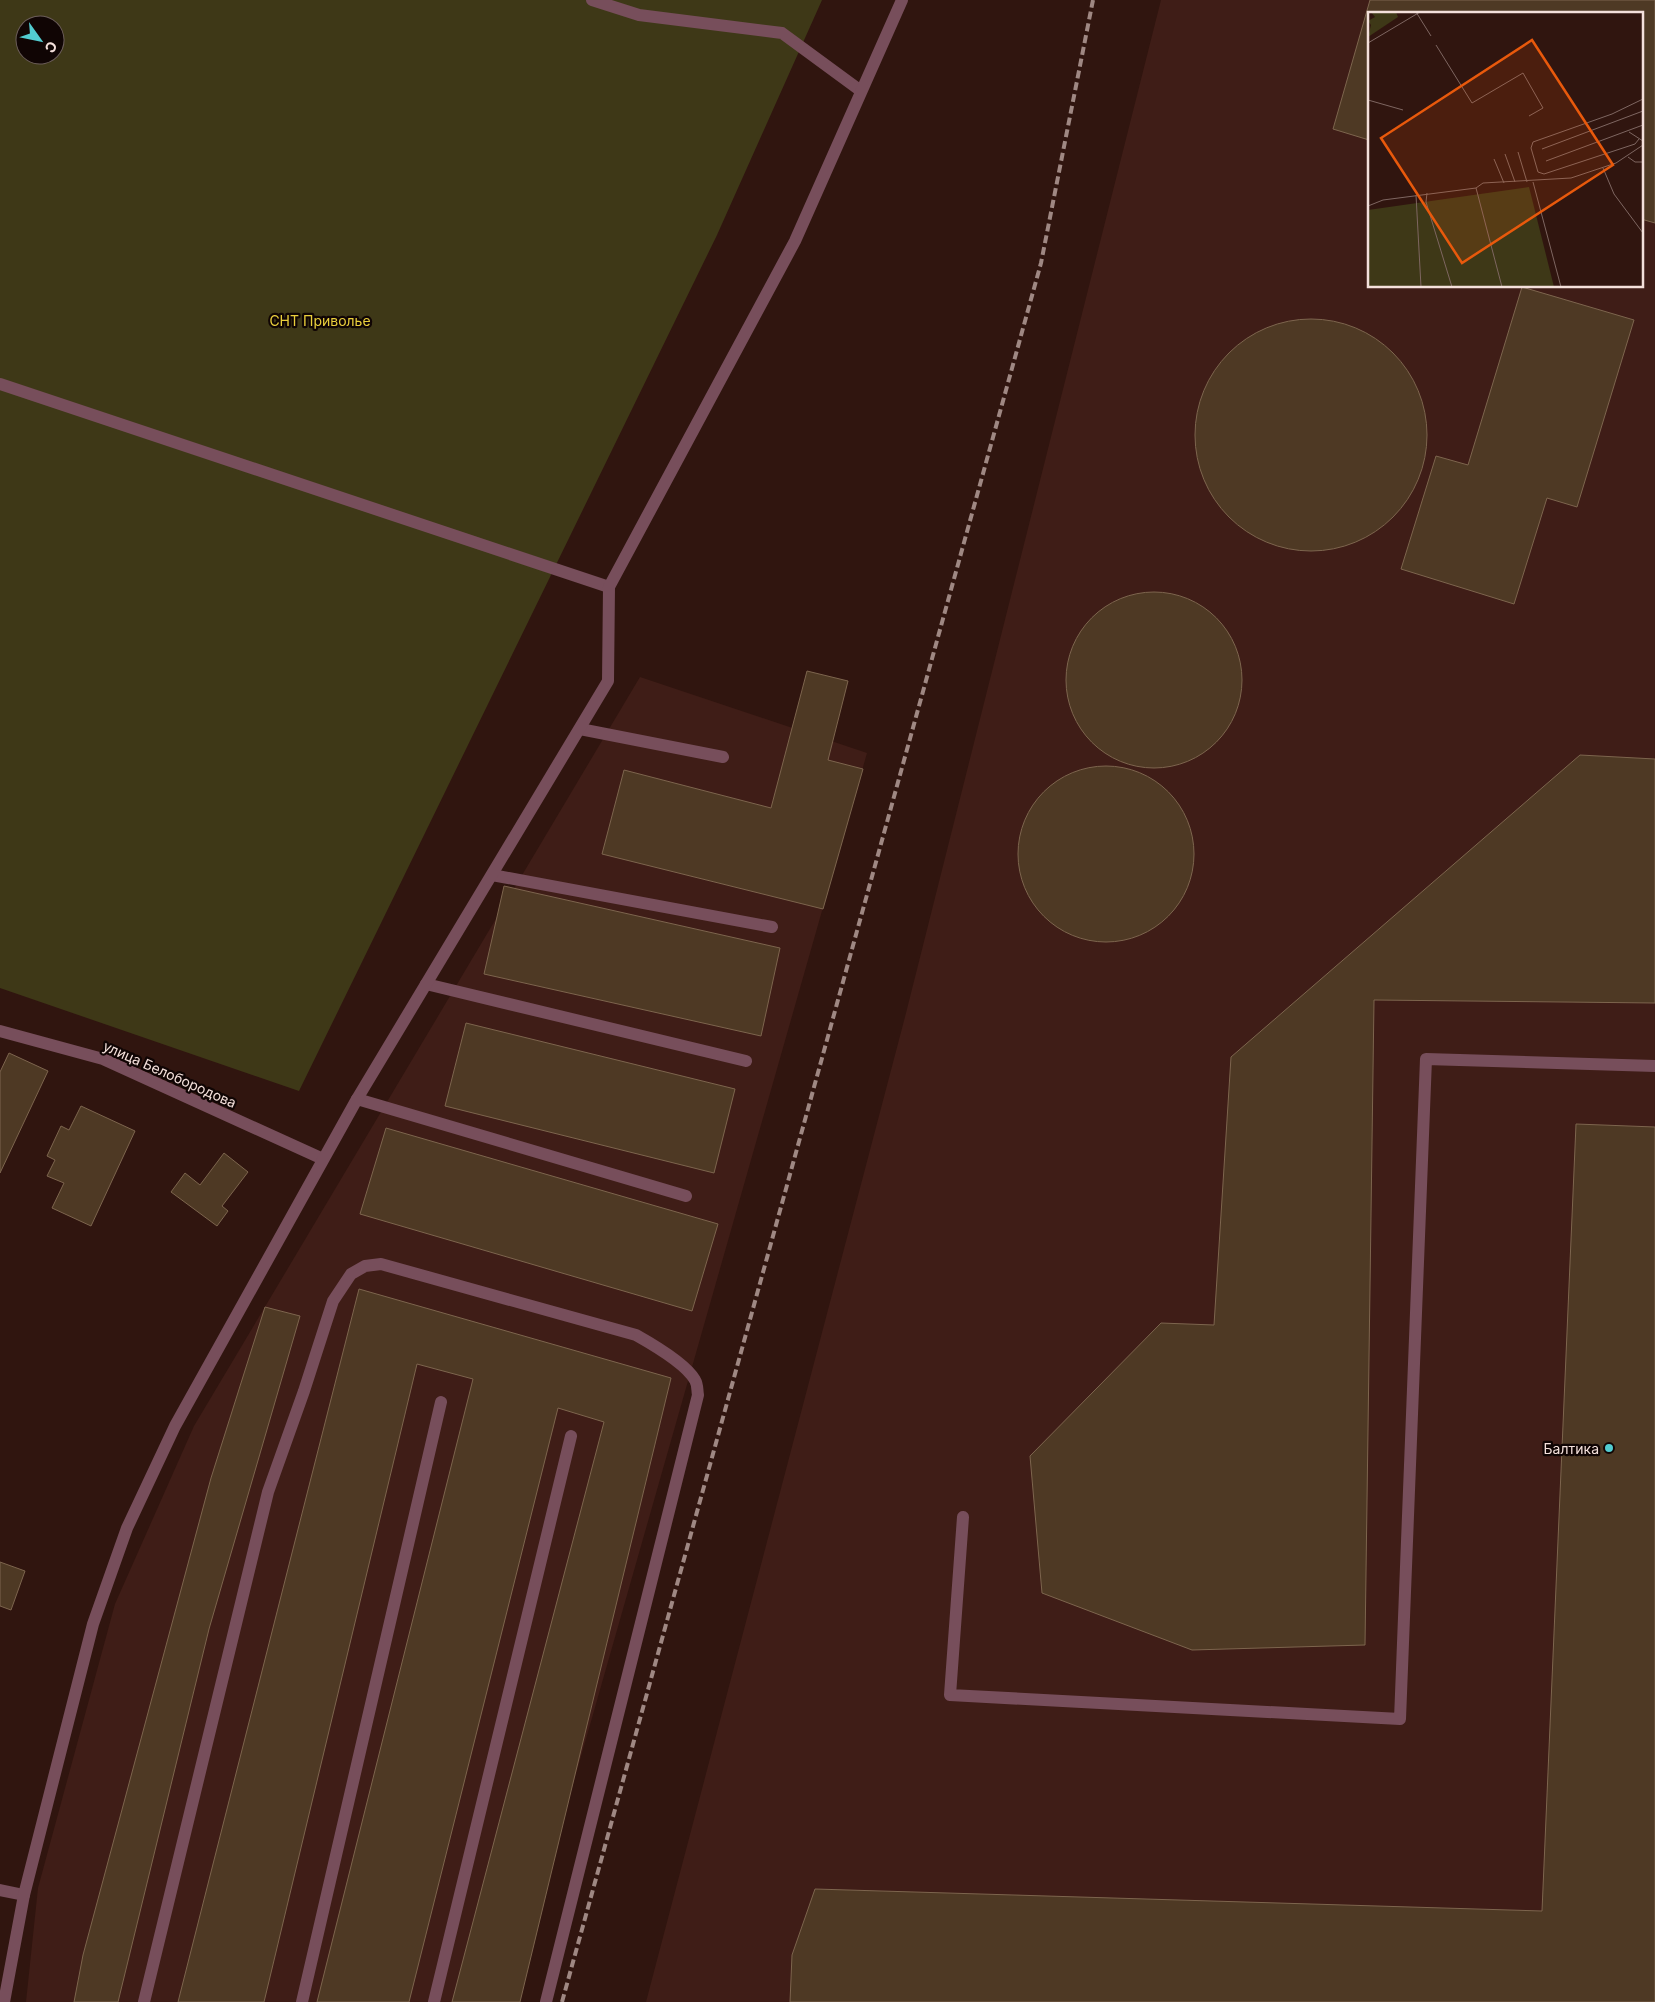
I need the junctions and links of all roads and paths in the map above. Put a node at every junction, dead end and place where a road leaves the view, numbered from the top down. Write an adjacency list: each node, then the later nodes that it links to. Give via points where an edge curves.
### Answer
1 (592, 0): 3 (street, via 639,15 782,33)
2 (902, 0): 3 (street)
3 (861, 91): 5 (street, via 795,241)
4 (0, 384): 5 (street)
5 (609, 587): 6 (street, via 608,681)
6 (580, 729): 7 (street); 8 (street)
7 (723, 757)
8 (492, 875): 9 (street); 10 (street)
9 (772, 927)
10 (426, 984): 12 (street); 14 (street)
11 (0, 1031): 15 (street, улица Белобородова, via 103,1059)
12 (746, 1061)
13 (1655, 1066): 19 (street, via 1426,1060 1400,1719 950,1695)
14 (357, 1098): 15 (street); 16 (street)
15 (322, 1159): 21 (street, via 175,1426 127,1528 93,1624)
16 (686, 1196)
17 (441, 1402): 24 (street)
18 (571, 1436): 25 (street)
19 (963, 1517)
20 (0, 1890): 21 (street)
21 (24, 1894): 22 (street)
22 (4, 2002)
23 (144, 2002): 26 (street, via 268,1492 333,1301 351,1274 365,1266 381,1264 636,1335 662,1350 697,1383 698,1396)
24 (302, 2002)
25 (434, 2002)
26 (546, 2002)

